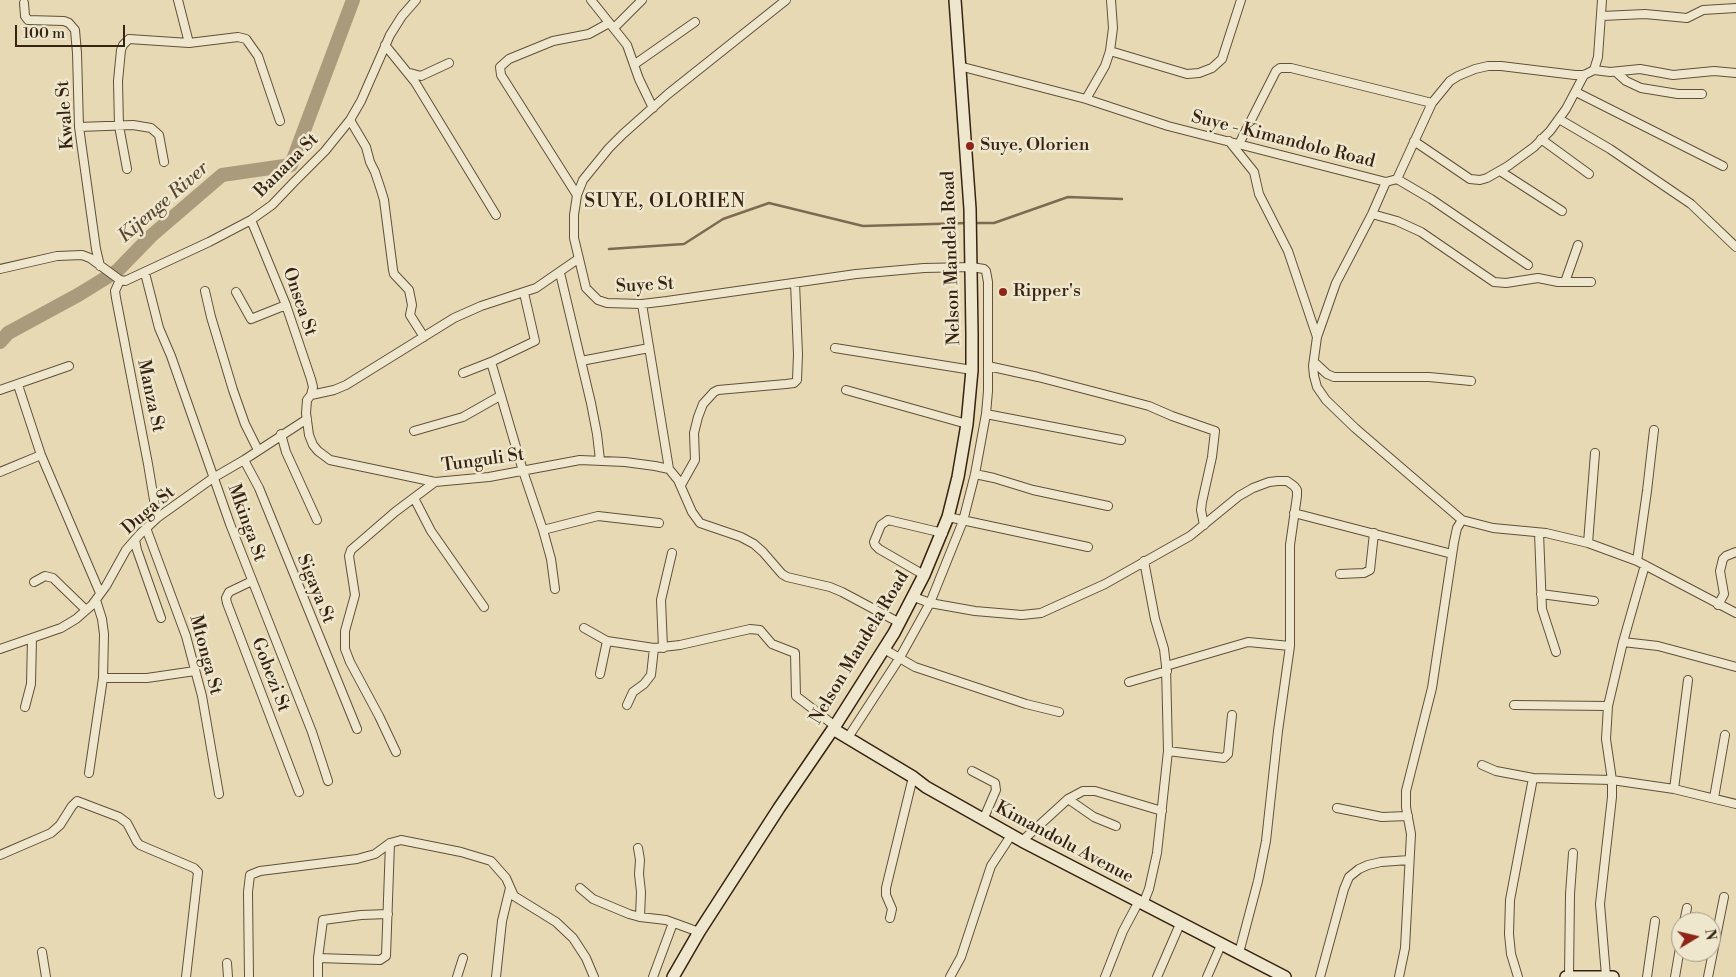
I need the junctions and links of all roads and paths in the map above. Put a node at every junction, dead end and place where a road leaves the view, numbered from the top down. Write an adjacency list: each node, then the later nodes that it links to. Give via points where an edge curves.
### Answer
1 (178, 0): 15 (street)
2 (416, 0): 16 (street, Banana St)
3 (642, 0): 14 (street)
4 (786, 0): 30 (street, Suye St)
5 (955, 0): 20 (main road, Nelson Mandela Road)
6 (1111, 0): 17 (street, via 1113,28)
7 (1241, 0): 17 (street, via 1222,59 1206,70 1187,74)
8 (1602, 0): 12 (street)
9 (593, 1): 14 (street)
10 (24, 2): 35 (street, Kwale St, via 28,20 64,21 75,30)
11 (1736, 8): 12 (street, via 1703,10 1687,18 1646,14)
12 (1602, 16): 21 (street)
13 (695, 22): 19 (street)
14 (612, 26): 19 (street, via 628,45); 47 (street, via 553,41 509,58 500,67 501,75)
15 (189, 43): 33 (street, via 238,37 246,39 258,56); 34 (street, via 132,38 122,45 118,80)
16 (385, 45): 22 (street); 32 (street, Banana St)
17 (1110, 51): 28 (street)
18 (448, 63): 22 (street, via 421,76)
19 (635, 64): 30 (street)
20 (959, 66): 28 (street, Suye - Kimandolo Road); 56 (main road, Nelson Mandela Road)
21 (1594, 70): 23 (street); 25 (street)
22 (408, 72): 50 (street)
23 (1616, 72): 24 (street, via 1640,69 1673,76 1714,71); 27 (street, via 1641,88)
24 (1736, 73)
25 (1584, 75): 26 (street); 29 (street, Suye - Kimandolo Road, via 1488,66 1450,81)
26 (1576, 92): 31 (street); 41 (street)
27 (1702, 94)
28 (1086, 99): 37 (street, Suye - Kimandolo Road, via 1168,126)
29 (1432, 103): 38 (street, Suye - Kimandolo Road); 39 (street, via 1280,68)
30 (653, 108): 47 (street, Suye St, via 609,148 583,180)
31 (1559, 119): 36 (street); 53 (street, via 1618,154 1691,204)
32 (350, 120): 51 (street, Banana St, via 317,160 272,205); 70 (street, via 366,147 382,195 393,270 409,290 410,315)
33 (280, 121)
34 (120, 126): 35 (street); 40 (street, via 143,126 156,131); 42 (street)
35 (79, 127): 57 (street, Kwale St, via 96,249)
36 (1541, 139): 43 (street); 44 (street)
37 (1229, 141): 39 (street, Suye - Kimandolo Road); 71 (street, via 1254,172 1259,194 1288,251)
38 (1414, 141): 43 (street, via 1470,179 1480,180); 45 (street, Suye - Kimandolo Road)
39 (1239, 144): 46 (street, Suye - Kimandolo Road)
40 (164, 162)
41 (1724, 166)
42 (127, 170)
43 (1500, 171): 48 (street)
44 (1588, 174)
45 (1397, 179): 46 (street, Suye - Kimandolo Road); 55 (street)
46 (1386, 182): 49 (street)
47 (577, 194): 54 (street, Suye St, via 574,238)
48 (1562, 211)
49 (1372, 214): 62 (street, via 1421,232 1494,282 1538,278); 71 (street, via 1336,283)
50 (496, 216)
51 (251, 220): 60 (street, Banana St); 69 (street, Onsea St)
52 (1578, 245): 62 (street)
53 (1736, 247)
54 (578, 259): 59 (street); 68 (street, Suye St, via 586,288 598,300)
55 (1528, 265)
56 (972, 267): 64 (street, Suye St, via 877,272); 78 (street, via 984,269 987,274); 79 (main road, Nelson Mandela Road)
57 (103, 268): 58 (street, via 82,255 66,255); 61 (street)
58 (0, 269)
59 (560, 273): 67 (street); 75 (street)
60 (144, 274): 61 (street, Banana St, via 125,281); 103 (street, Mkinga St, via 159,328 174,362)
61 (118, 279): 110 (street, Manza St, via 116,298)
62 (1565, 282): 63 (street)
63 (1591, 282)
64 (795, 283): 68 (street, Suye St); 105 (street, via 796,380 786,384 714,392 698,416 694,433 695,460)
65 (205, 291): 94 (street, via 233,390)
66 (236, 292): 69 (street, via 251,319)
67 (524, 293): 70 (street, via 481,306); 74 (street, via 535,341)
68 (642, 304): 72 (street)
69 (286, 305): 85 (street, Onsea St, via 313,387)
70 (424, 337): 85 (street, via 346,385)
71 (1317, 337): 76 (street)
72 (649, 348): 75 (street); 99 (street)
73 (835, 348): 79 (street)
74 (491, 362): 80 (street); 86 (street)
75 (581, 362): 98 (street)
76 (1314, 362): 81 (street, via 1334,376); 112 (street, via 1317,387 1326,400)
77 (68, 366): 82 (street)
78 (988, 366): 87 (street); 115 (street, via 1149,406 1215,430 1201,510)
79 (972, 370): 89 (main road, Nelson Mandela Road)
80 (463, 373)
81 (1471, 381)
82 (18, 385): 83 (street); 96 (street)
83 (0, 390)
84 (846, 390): 89 (street)
85 (311, 395): 88 (street, Tunguli St, via 307,400)
86 (500, 396): 91 (street, via 462,417); 100 (street)
87 (986, 414): 93 (street); 102 (street)
88 (306, 418): 92 (street, Duga St); 104 (street, Tunguli St, via 313,445 330,460)
89 (967, 424): 109 (main road, Nelson Mandela Road)
90 (1654, 430): 128 (street)
91 (414, 431)
92 (281, 434): 94 (street, Duga St); 111 (street)
93 (1121, 440)
94 (258, 450): 97 (street, Duga St)
95 (1595, 453): 122 (street)
96 (42, 455): 101 (street); 135 (street)
97 (244, 460): 103 (street, Duga St); 170 (street, Sigaya St, via 265,503)
98 (600, 460): 99 (street, Tunguli St); 100 (street, Tunguli St, via 580,460)
99 (669, 469): 105 (street)
100 (522, 471): 104 (street, Tunguli St); 117 (street)
101 (0, 472)
102 (974, 474): 107 (street); 113 (street)
103 (213, 478): 110 (street, Duga St); 131 (street, Mkinga St)
104 (435, 482): 106 (street)
105 (681, 485): 144 (street, via 700,523 754,544 787,577 842,592)
106 (414, 498): 140 (street, via 431,531); 174 (street, via 351,550 349,556 355,595 345,631 345,649)
107 (1108, 506)
108 (1294, 513): 115 (street, via 1297,490 1294,486 1287,481 1269,482 1239,496); 119 (street); 149 (street, via 1290,554)
109 (948, 517): 113 (street); 118 (main road, Nelson Mandela Road)
110 (157, 518): 116 (street, Duga St)
111 (316, 520)
112 (1462, 520): 120 (street, via 1493,528); 126 (street, via 1457,528)
113 (963, 521): 123 (street); 138 (street)
114 (659, 523): 117 (street, via 598,516)
115 (1204, 525): 127 (street)
116 (146, 528): 121 (street, Duga St); 158 (street, Mtonga St, via 176,606)
117 (543, 530): 133 (street)
118 (943, 533): 130 (main road, Nelson Mandela Road); 130 (street, via 888,520 881,525 875,545)
119 (1374, 533): 126 (street); 129 (street, via 1370,570)
120 (1539, 533): 122 (street); 134 (street)
121 (135, 540): 135 (street, Duga St); 143 (street)
122 (1588, 543): 128 (street)
123 (1088, 547)
124 (1736, 552): 139 (street, via 1723,559 1720,571 1724,594)
125 (672, 553): 151 (street, via 661,600)
126 (1452, 554): 190 (street, via 1432,688 1406,791)
127 (1144, 562): 138 (street, via 1034,615 974,611); 157 (street)
128 (1641, 564): 139 (street); 148 (street)
129 (1340, 574)
130 (924, 575): 136 (main road, Nelson Mandela Road)
131 (252, 581): 181 (street, Mkinga St); 183 (street, Gobezi St, via 229,592 227,603)
132 (34, 582): 141 (street, via 45,576 53,578)
133 (555, 589)
134 (1541, 594): 137 (street); 154 (street, via 1543,617)
135 (98, 596): 141 (street, Duga St); 160 (street, via 104,634)
136 (914, 597): 138 (street); 144 (main road, Nelson Mandela Road)
137 (1594, 601)
138 (930, 603): 155 (street)
139 (1718, 605): 142 (street)
140 (484, 607)
141 (86, 610): 146 (street, Duga St, via 61,628)
142 (1736, 613)
143 (161, 618)
144 (900, 623): 153 (main road, Nelson Mandela Road)
145 (584, 628): 147 (street)
146 (32, 638): 152 (street, Duga St); 166 (street, via 31,684)
147 (607, 641): 150 (street); 159 (street)
148 (1623, 642): 156 (street, via 1658,646); 165 (street)
149 (1290, 646): 157 (street, via 1248,642); 215 (street, via 1266,841)
150 (654, 648): 151 (street); 163 (street, via 651,675 633,692)
151 (663, 648): 169 (street, via 750,629 760,630 772,644 795,653 796,696)
152 (0, 649)
153 (884, 649): 155 (street); 169 (main road, Nelson Mandela Road)
154 (1556, 652)
155 (899, 659): 167 (street, via 1010,699); 172 (street)
156 (1736, 667)
157 (1167, 668): 162 (street); 173 (street)
158 (195, 671): 160 (street, via 148,678); 184 (street, Mtonga St)
159 (600, 674)
160 (103, 678): 177 (street)
161 (1688, 680): 182 (street)
162 (1130, 682)
163 (627, 705)
164 (1514, 705): 165 (street)
165 (1608, 706): 180 (street, via 1606,739)
166 (25, 708)
167 (1059, 712)
168 (1232, 715): 173 (street, via 1226,757)
169 (834, 728): 172 (main road, Kimandolu Avenue); 212 (main road, Nelson Mandela Road)
170 (358, 729)
171 (1725, 735): 185 (street)
172 (847, 739): 178 (main road, Kimandolu Avenue)
173 (1168, 751): 189 (street)
174 (396, 752)
175 (1482, 765): 179 (street)
176 (972, 771): 191 (street, via 995,783 996,790)
177 (89, 773)
178 (913, 777): 191 (main road, Kimandolu Avenue); 208 (street, via 886,888 892,909)
179 (1532, 778): 180 (street); 237 (street, via 1510,900 1509,934)
180 (1612, 780): 182 (street); 239 (street, via 1600,890 1600,915)
181 (328, 781)
182 (1674, 789): 185 (street)
183 (299, 792)
184 (219, 794)
185 (1714, 798): 187 (street)
186 (1068, 799): 189 (street, via 1082,791 1094,791); 192 (street, via 1094,817); 194 (street)
187 (1736, 804)
188 (1337, 808): 190 (street, via 1382,817)
189 (1162, 811): 203 (street, via 1158,853 1149,889)
190 (1408, 816): 199 (street, via 1411,834)
191 (983, 820): 193 (main road, Kimandolu Avenue)
192 (1116, 826)
193 (1012, 834): 194 (main road, Kimandolu Avenue); 230 (street, via 991,866 961,957)
194 (1022, 841): 203 (main road, Kimandolu Avenue)
195 (390, 843): 200 (street, via 406,840 483,857 502,871); 206 (street); 223 (street, via 376,854 357,859 250,875)
196 (638, 848): 207 (street, via 642,892)
197 (1573, 853): 238 (street)
198 (0, 855): 221 (street, via 51,833 77,801 120,817 140,845 198,872)
199 (1409, 860): 235 (street, via 1368,865 1349,877); 236 (street, via 1405,948)
200 (510, 888): 226 (street, via 502,921); 227 (street, via 514,896 556,922 573,938)
201 (580, 888): 207 (street, via 593,899)
202 (1724, 897): 242 (street)
203 (1141, 903): 211 (main road, Kimandolu Avenue); 231 (street, via 1123,931)
204 (1687, 908): 205 (street)
205 (1686, 912)
206 (388, 914): 216 (street, via 323,920); 216 (street, via 385,958)
207 (640, 917): 210 (street)
208 (890, 918)
209 (1655, 921): 240 (street)
210 (673, 923): 212 (street); 228 (street)
211 (1180, 924): 213 (main road, Kimandolu Avenue); 232 (street)
212 (700, 932): 229 (main road, Nelson Mandela Road)
213 (1221, 945): 215 (main road, Kimandolu Avenue); 233 (street)
214 (42, 952): 220 (street)
215 (1239, 953): 234 (main road, Kimandolu Avenue)
216 (318, 958): 224 (street)
217 (463, 958): 225 (street)
218 (1678, 962): 241 (street)
219 (227, 964): 222 (street)
220 (46, 977)
221 (186, 977)
222 (228, 977)
223 (249, 977)
224 (318, 977)
225 (457, 977)
226 (496, 977)
227 (594, 977)
228 (653, 977)
229 (674, 977)
230 (950, 977)
231 (1105, 977)
232 (1157, 977)
233 (1207, 977)
234 (1285, 977)
235 (1320, 977)
236 (1399, 977)
237 (1518, 977)
238 (1568, 977): 239 (main road)
239 (1610, 977)
240 (1647, 977)
241 (1675, 977)
242 (1708, 977)

